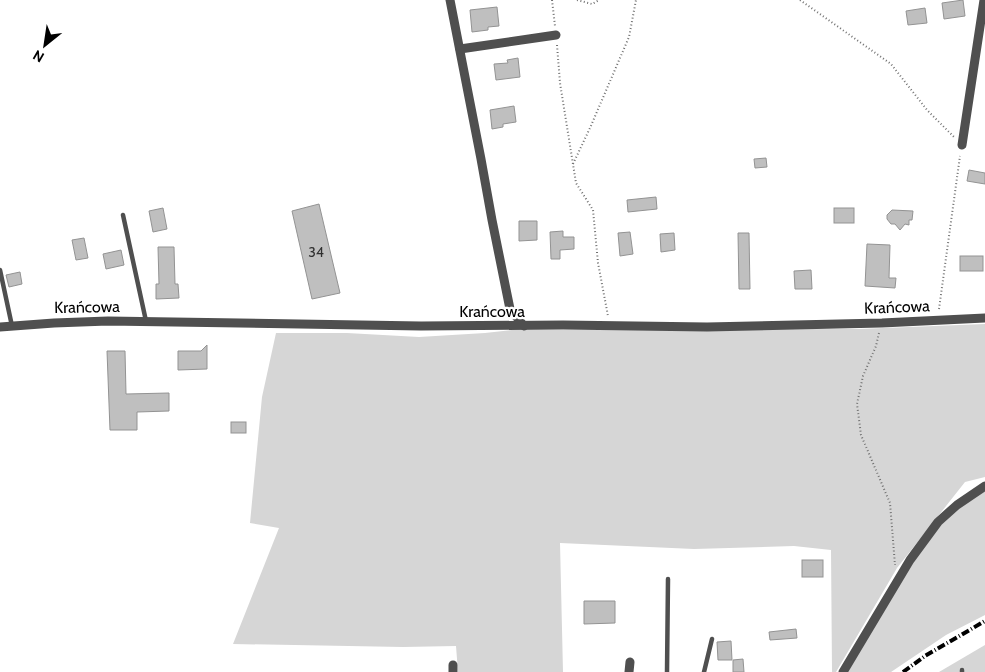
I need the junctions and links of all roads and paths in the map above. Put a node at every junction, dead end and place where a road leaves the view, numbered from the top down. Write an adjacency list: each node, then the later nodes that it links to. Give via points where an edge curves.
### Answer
1 (450, 0): 9 (street)
2 (552, 0): 8 (path)
3 (577, 0): 4 (path, via 592,4)
4 (599, 0)
5 (636, 0): 11 (path, via 629,37)
6 (800, 0): 10 (path, via 891,64 927,110)
7 (984, 0): 10 (street)
8 (556, 35): 9 (street); 11 (path)
9 (460, 49): 20 (street, via 510,309)
10 (962, 145): 15 (path)
11 (573, 164): 18 (path, via 576,183 593,210 598,263)
12 (123, 215): 16 (lane)
13 (0, 270): 19 (lane)
14 (985, 318): 15 (street, Krańcowa)
15 (937, 320): 17 (street, Krańcowa)
16 (146, 322): 19 (street, Krańcowa, via 80,321); 20 (street, Krańcowa)
17 (882, 323): 18 (street, Krańcowa, via 707,327); 24 (path, via 863,376 857,404 861,435 890,503)
18 (610, 325): 20 (street, Krańcowa)
19 (12, 326): 21 (street, Krańcowa)
20 (524, 326)
21 (0, 327)
22 (985, 486): 24 (street, via 938,522)
23 (668, 579): 28 (lane)
24 (896, 582): 30 (street)
25 (712, 639): 29 (lane)
26 (630, 662): 27 (street)
27 (629, 672)
28 (667, 672)
29 (704, 672)
30 (843, 672)

